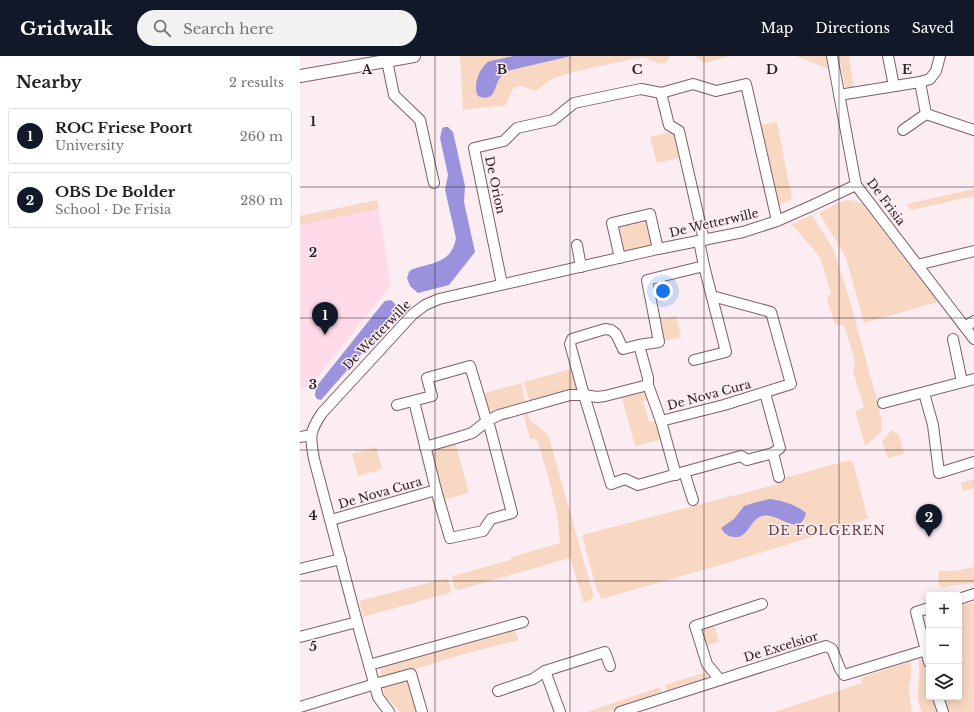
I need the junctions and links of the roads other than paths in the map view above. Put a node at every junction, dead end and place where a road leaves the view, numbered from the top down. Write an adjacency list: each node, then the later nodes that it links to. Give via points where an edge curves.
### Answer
1 (414, 56): 5 (street)
2 (832, 56): 10 (street, De Frisia)
3 (888, 56): 8 (street)
4 (940, 56): 7 (street, via 936,71 930,79)
5 (394, 59): 6 (street); 15 (street, via 394,95 420,120)
6 (300, 76)
7 (920, 82): 8 (street); 11 (street)
8 (894, 86): 10 (street)
9 (660, 93): 12 (street, De Orion, via 693,84 716,91 746,84); 18 (street, via 669,125 679,131); 26 (street, De Orion, via 641,88 574,103 553,120 517,128 504,141 474,148)
10 (839, 95): 16 (street, De Frisia)
11 (926, 114): 13 (street); 14 (street)
12 (754, 120): 17 (street, De Wetterwille)
13 (903, 130)
14 (974, 130)
15 (434, 182)
16 (856, 185): 17 (street, De Wetterwille); 23 (street, De Frisia)
17 (777, 221): 18 (street, De Wetterwille, via 743,232)
18 (701, 240): 20 (street, De Wetterwille); 24 (street)
19 (577, 245): 25 (street)
20 (658, 249): 22 (street, De Wetterwille); 22 (street, De Wetterwille, via 650,214 612,223)
21 (974, 251): 23 (street)
22 (620, 258): 25 (street, De Wetterwille)
23 (917, 265): 29 (street, De Frisia)
24 (704, 266): 27 (street); 32 (street, via 647,280 659,342)
25 (581, 267): 26 (street, De Wetterwille)
26 (502, 284): 45 (street, De Wetterwille, via 439,299 413,314 322,413)
27 (712, 296): 33 (street, via 726,352); 37 (street, De Nova Cura, via 771,312 791,384)
28 (974, 321): 29 (street)
29 (965, 328): 31 (street, De Frisia)
30 (953, 339): 35 (street)
31 (974, 339)
32 (639, 345): 36 (street, De Nova Cura); 39 (street, via 623,349 616,334 605,329 572,338 570,344)
33 (694, 360)
34 (974, 379): 35 (street)
35 (962, 382): 38 (street)
36 (648, 385): 39 (street, via 605,396); 43 (street, De Nova Cura)
37 (765, 393): 43 (street, De Nova Cura); 48 (street, De Nova Cura, via 780,448)
38 (924, 393): 41 (street); 49 (street, via 933,426 939,473)
39 (584, 395): 44 (street, via 570,395 499,415); 50 (street, via 611,484 625,479 638,485)
40 (414, 402): 42 (street, De Nova Cura); 44 (street, De Nova Cura, via 432,396 427,378 470,366); 47 (street, De Nova Cura)
41 (883, 403)
42 (398, 405)
43 (661, 421): 50 (street, De Nova Cura)
44 (487, 422): 47 (street, via 472,433); 52 (street, De Nova Cura, via 512,513 491,519 484,531 450,538)
45 (311, 435): 46 (street); 54 (street, via 314,460)
46 (300, 437)
47 (425, 447): 52 (street, De Nova Cura)
48 (773, 453): 50 (street, via 747,460 741,456); 51 (street, De Nova Cura)
49 (974, 462)
50 (680, 474): 53 (street, De Nova Cura)
51 (779, 477)
52 (436, 490): 54 (street, De Nova Cura)
53 (693, 500)
54 (331, 520): 55 (street)
55 (341, 559): 56 (street); 61 (street)
56 (300, 569)
57 (974, 594): 58 (street)
58 (962, 598)
59 (762, 604): 68 (street, via 695,626 707,664)
60 (926, 609): 64 (street, via 916,612)
61 (357, 622): 63 (street); 65 (street)
62 (523, 622): 65 (street)
63 (300, 637)
64 (926, 650): 68 (street, De Excelsior, via 844,676 832,649 826,646)
65 (370, 665): 69 (street)
66 (610, 666): 67 (street, via 605,652)
67 (545, 671): 70 (street, via 533,679); 75 (street)
68 (720, 680): 76 (street, De Excelsior)
69 (375, 684): 72 (street); 73 (street, via 378,697); 74 (street, via 411,674)
70 (498, 690)
71 (939, 700): 77 (street)
72 (300, 707)
73 (389, 712)
74 (422, 712)
75 (560, 712)
76 (620, 712)
77 (943, 712)

